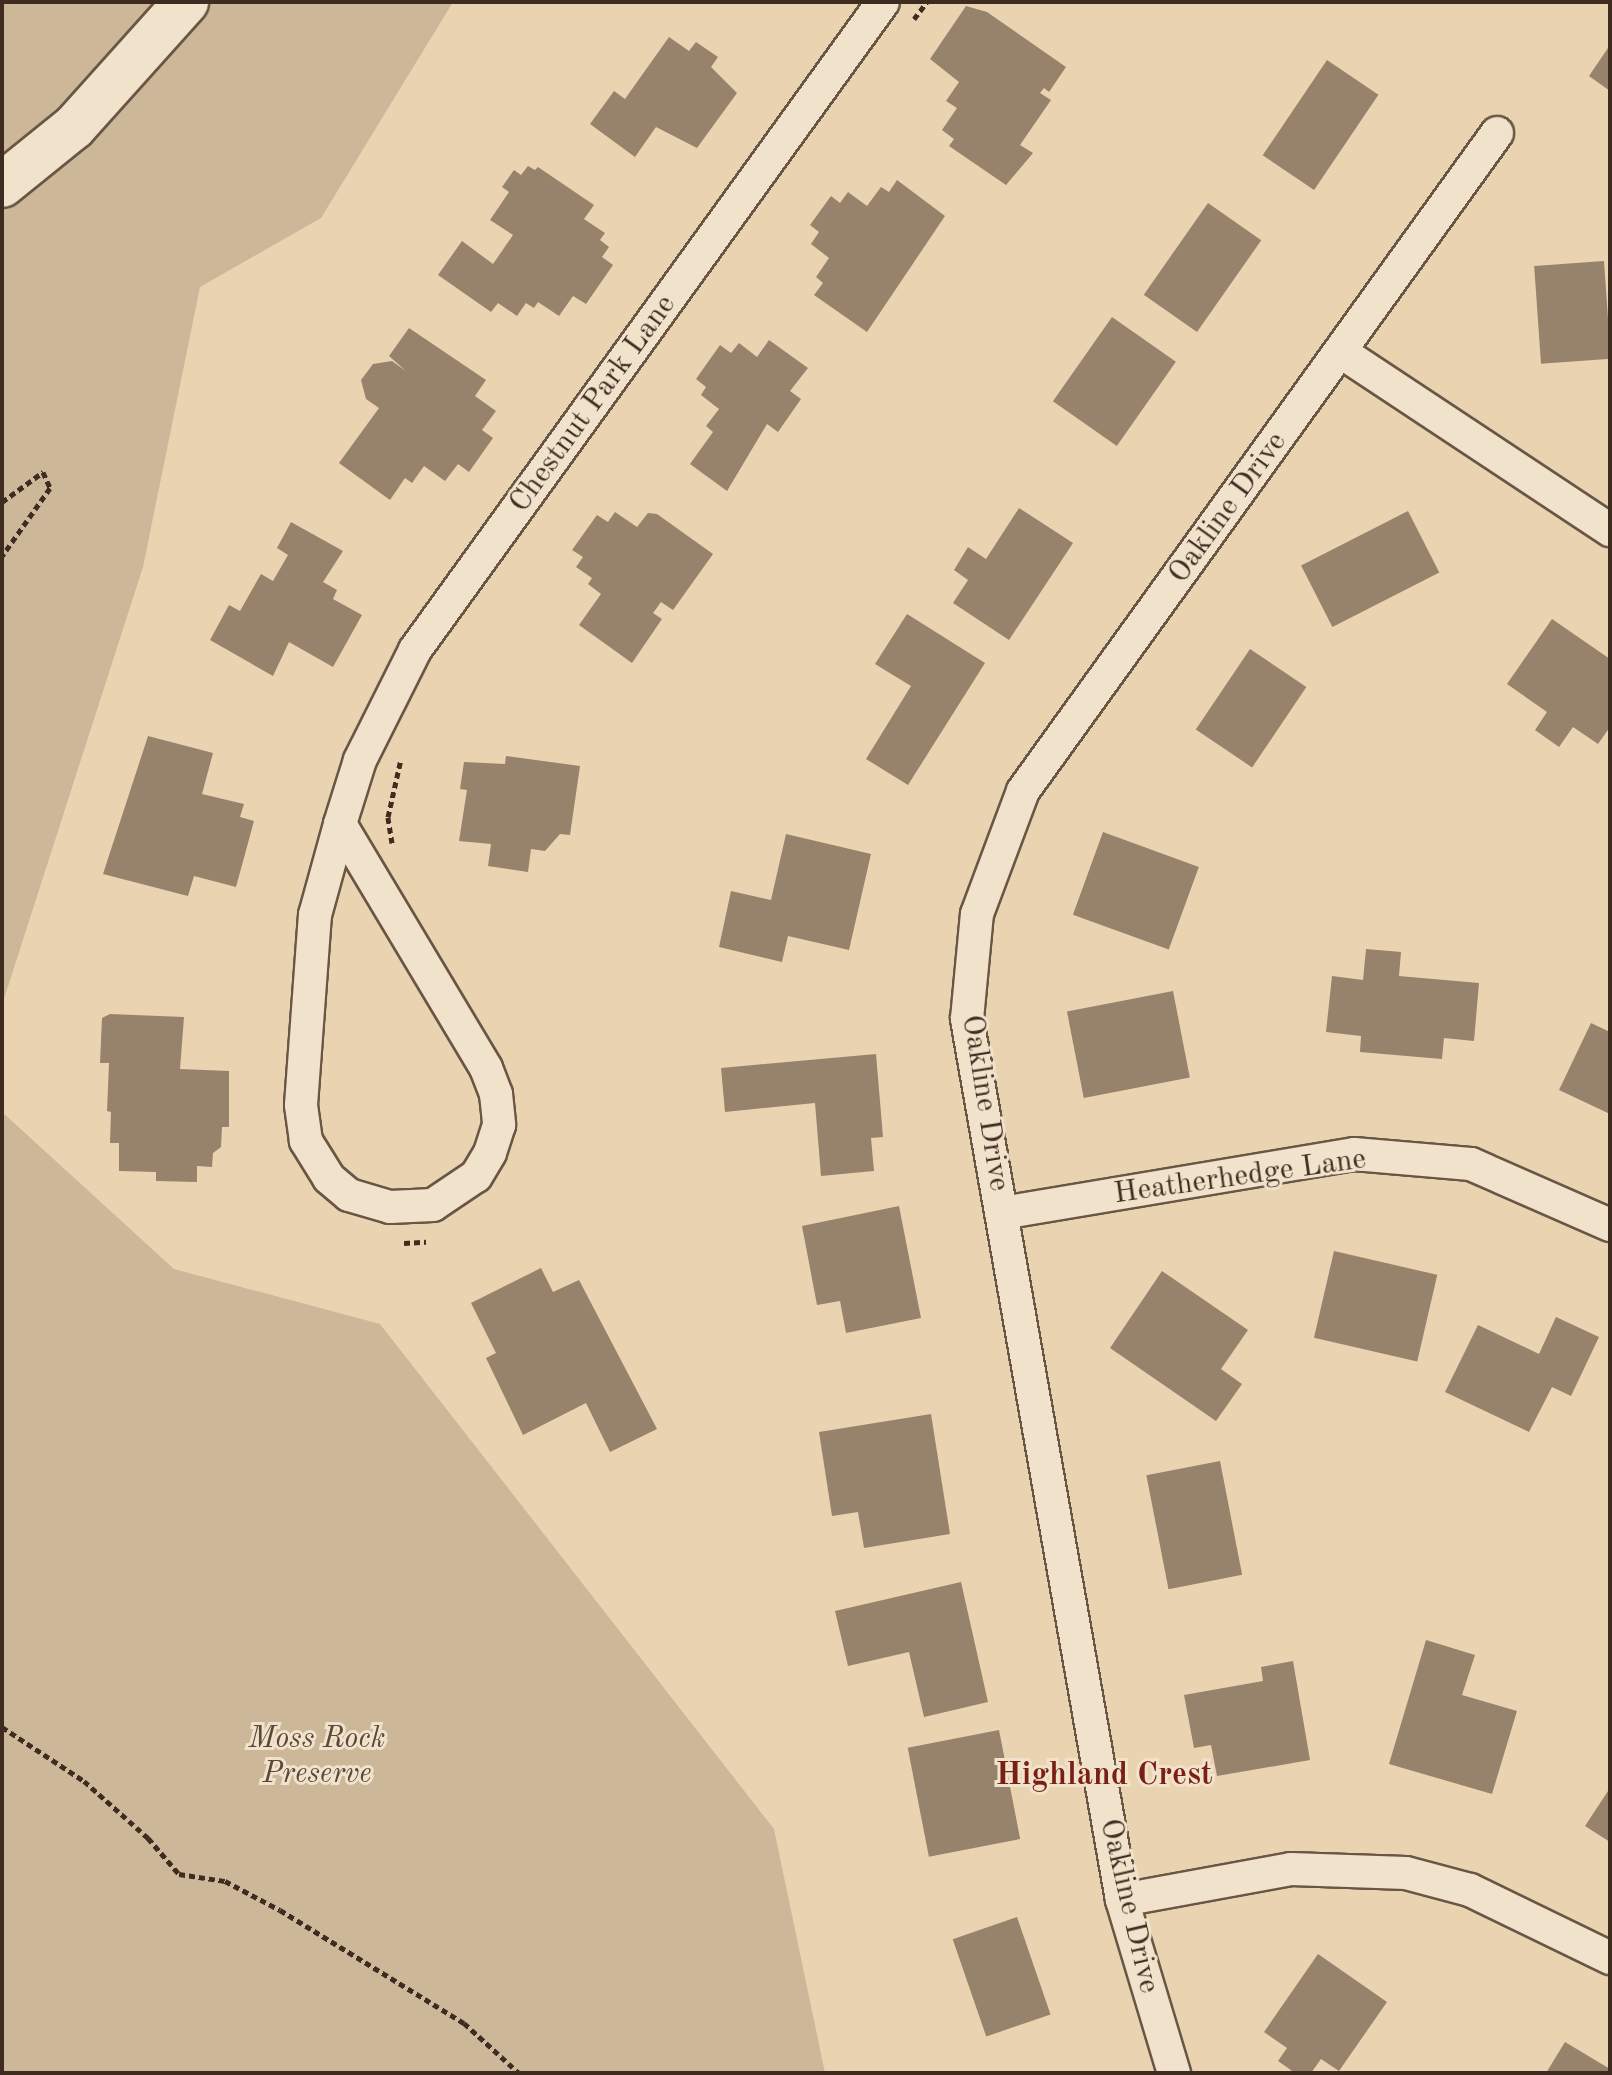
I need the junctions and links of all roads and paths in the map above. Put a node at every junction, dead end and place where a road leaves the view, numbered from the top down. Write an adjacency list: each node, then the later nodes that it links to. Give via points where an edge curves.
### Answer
1 (186, 2): 6 (street, via 74,127)
2 (883, 2): 12 (street, Chestnut Park Lane, via 415,650 360,760)
3 (927, 2): 4 (path)
4 (908, 28)
5 (1497, 133): 7 (street, Oakline Drive)
6 (2, 185)
7 (1341, 352): 9 (street); 14 (street, Oakline Drive, via 1023,791 977,914 967,1019)
8 (2, 502): 10 (path, via 43,472 50,488)
9 (1610, 530)
10 (2, 556)
11 (406, 748): 13 (path, via 390,802)
12 (340, 824): 12 (street, Chestnut Park Lane, via 315,915 301,1105 306,1141 329,1178 349,1195 390,1207 433,1205 476,1176 490,1153 499,1125 496,1094 486,1068)
13 (394, 851)
14 (1002, 1213): 15 (street, Heatherhedge Lane, via 1354,1154 1471,1164); 19 (street, Oakline Drive)
15 (1610, 1225)
16 (431, 1240): 17 (path)
17 (395, 1243)
18 (2, 1727): 21 (path, via 84,1781 148,1838 179,1874 225,1881 280,1910 464,2023)
19 (1122, 1900): 20 (street, via 1291,1869 1406,1873 1470,1890); 22 (street, Oakline Drive)
20 (1610, 1958)
21 (519, 2073)
22 (1174, 2073)

